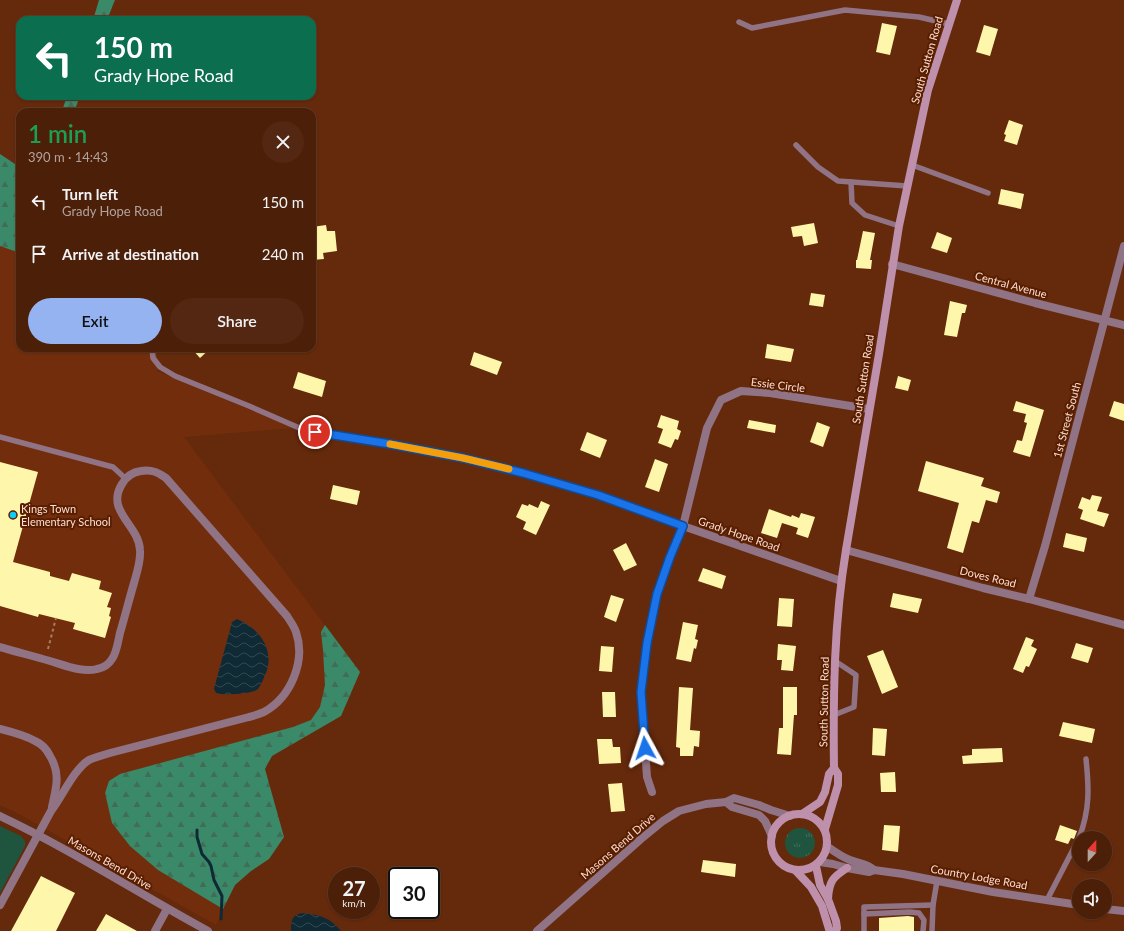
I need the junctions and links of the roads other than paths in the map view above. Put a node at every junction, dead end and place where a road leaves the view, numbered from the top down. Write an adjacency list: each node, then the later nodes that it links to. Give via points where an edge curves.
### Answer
1 (957, 0): 3 (main road, South Sutton Road)
2 (739, 22): 3 (lane, via 752,28 845,10 919,17)
3 (949, 24): 5 (main road, South Sutton Road, via 928,90)
4 (796, 145): 6 (lane, via 823,171 838,181)
5 (912, 165): 7 (main road, South Sutton Road); 8 (lane)
6 (851, 182): 7 (lane); 9 (lane, via 852,203 865,215)
7 (907, 186): 9 (main road, South Sutton Road)
8 (988, 193)
9 (898, 226): 11 (main road, South Sutton Road)
10 (1124, 246): 12 (street, 1st Street South)
11 (892, 264): 12 (street, Central Avenue); 15 (main road, South Sutton Road)
12 (1104, 320): 13 (street, Central Avenue); 22 (street, 1st Street South)
13 (1124, 325)
14 (152, 352): 16 (lane, via 153,358 160,367 175,376)
15 (869, 409): 19 (street, Essie Circle, via 770,393 741,392 722,400 707,428); 20 (main road, South Sutton Road)
16 (304, 430): 19 (street, Grady Hope Road, via 463,458 523,473 598,495)
17 (0, 437): 18 (lane, via 110,466)
18 (126, 479): 24 (street, via 117,497 118,505 139,542 140,551 112,659 98,669 81,669); 32 (street, via 138,471 153,470 176,488 287,616 296,632 299,652 297,666 293,680 285,693 264,712 88,761 74,776)
19 (683, 526): 21 (street, Grady Hope Road); 30 (street, Essie Circle, via 657,594 641,692 648,776)
20 (846, 550): 21 (main road, South Sutton Road); 22 (street, Doves Road)
21 (841, 581): 25 (main road, South Sutton Road)
22 (1029, 599): 23 (street, Doves Road)
23 (1124, 625)
24 (0, 647)
25 (835, 661): 26 (main road, South Sutton Road); 26 (lane, via 856,675 854,707)
26 (834, 715): 29 (main road, South Sutton Road)
27 (0, 729): 32 (street, via 29,738 49,753 57,775)
28 (1086, 759): 37 (lane, via 1089,799)
29 (834, 768): 33 (main road, South Sutton Road, via 829,774 820,802); 36 (main road, South Sutton Road, via 838,774 838,785)
30 (652, 792)
31 (726, 802): 35 (street, Masons Bend Drive, via 734,798); 39 (street, via 732,807 759,816 765,821); 58 (street, Masons Bend Drive, via 692,807 679,811 663,821)
32 (51, 811): 38 (street)
33 (802, 814): 35 (main road); 36 (main road, via 811,816)
34 (0, 816): 38 (street, Masons Bend Drive)
35 (790, 816): 39 (main road, via 775,827)
36 (825, 830): 40 (main road)
37 (1082, 831)
38 (37, 835): 50 (street); 52 (street, Masons Bend Drive)
39 (772, 836): 45 (main road, via 771,846 774,855 780,863)
40 (828, 847): 42 (main road); 44 (street, Country Lodge Road, via 850,860 869,865)
41 (1072, 852): 48 (lane)
42 (818, 864): 43 (street, Country Lodge Road, via 833,864); 45 (main road, via 803,871); 47 (main road, via 820,886)
43 (847, 868): 44 (street, Country Lodge Road, via 869,872); 47 (main road, via 834,877 828,889)
44 (874, 870): 46 (street, Country Lodge Road)
45 (796, 871): 59 (main road, via 811,887 822,906)
46 (937, 881): 48 (street, Country Lodge Road); 51 (lane)
47 (828, 899): 60 (main road, via 836,921)
48 (1047, 900): 49 (street, Country Lodge Road)
49 (1072, 904)
50 (0, 905)
51 (933, 906): 55 (lane, via 864,907); 63 (lane)
52 (167, 909): 56 (street); 57 (street, Masons Bend Drive)
53 (1112, 910): 54 (street)
54 (1124, 912)
55 (864, 914): 61 (lane); 62 (lane, via 919,914 924,920)
56 (155, 931)
57 (208, 931)
58 (537, 931)
59 (831, 931)
60 (836, 931)
61 (864, 931)
62 (923, 931)
63 (932, 931)

